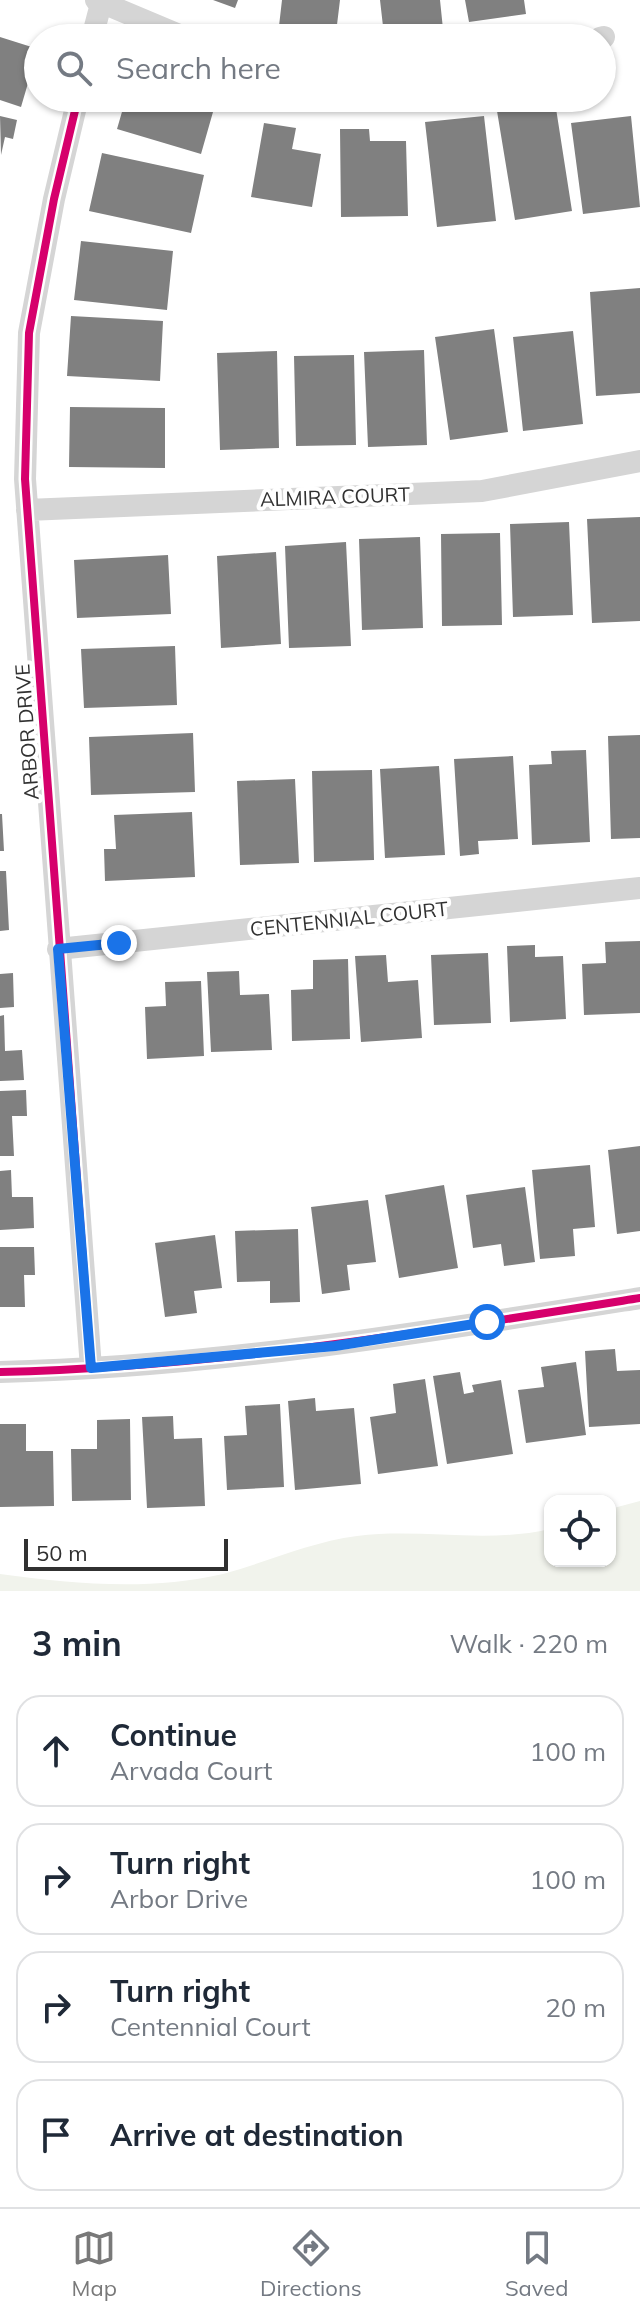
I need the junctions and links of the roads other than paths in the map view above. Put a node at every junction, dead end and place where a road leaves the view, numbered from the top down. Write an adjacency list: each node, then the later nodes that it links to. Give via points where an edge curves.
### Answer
1 (100, 1): 2 (street); 3 (street)
2 (95, 24)
3 (153, 24)
4 (75, 112): 6 (street, ARBOR DRIVE, via 29,333)
5 (640, 461): 6 (street, ALMIRA COURT, via 482,491)
6 (27, 510): 8 (street, ARBOR DRIVE)
7 (640, 888): 8 (street, CENTENNIAL COURT)
8 (58, 949): 10 (street, ARBOR DRIVE)
9 (640, 1298): 10 (street, via 335,1346)
10 (91, 1368): 11 (street)
11 (0, 1372)

